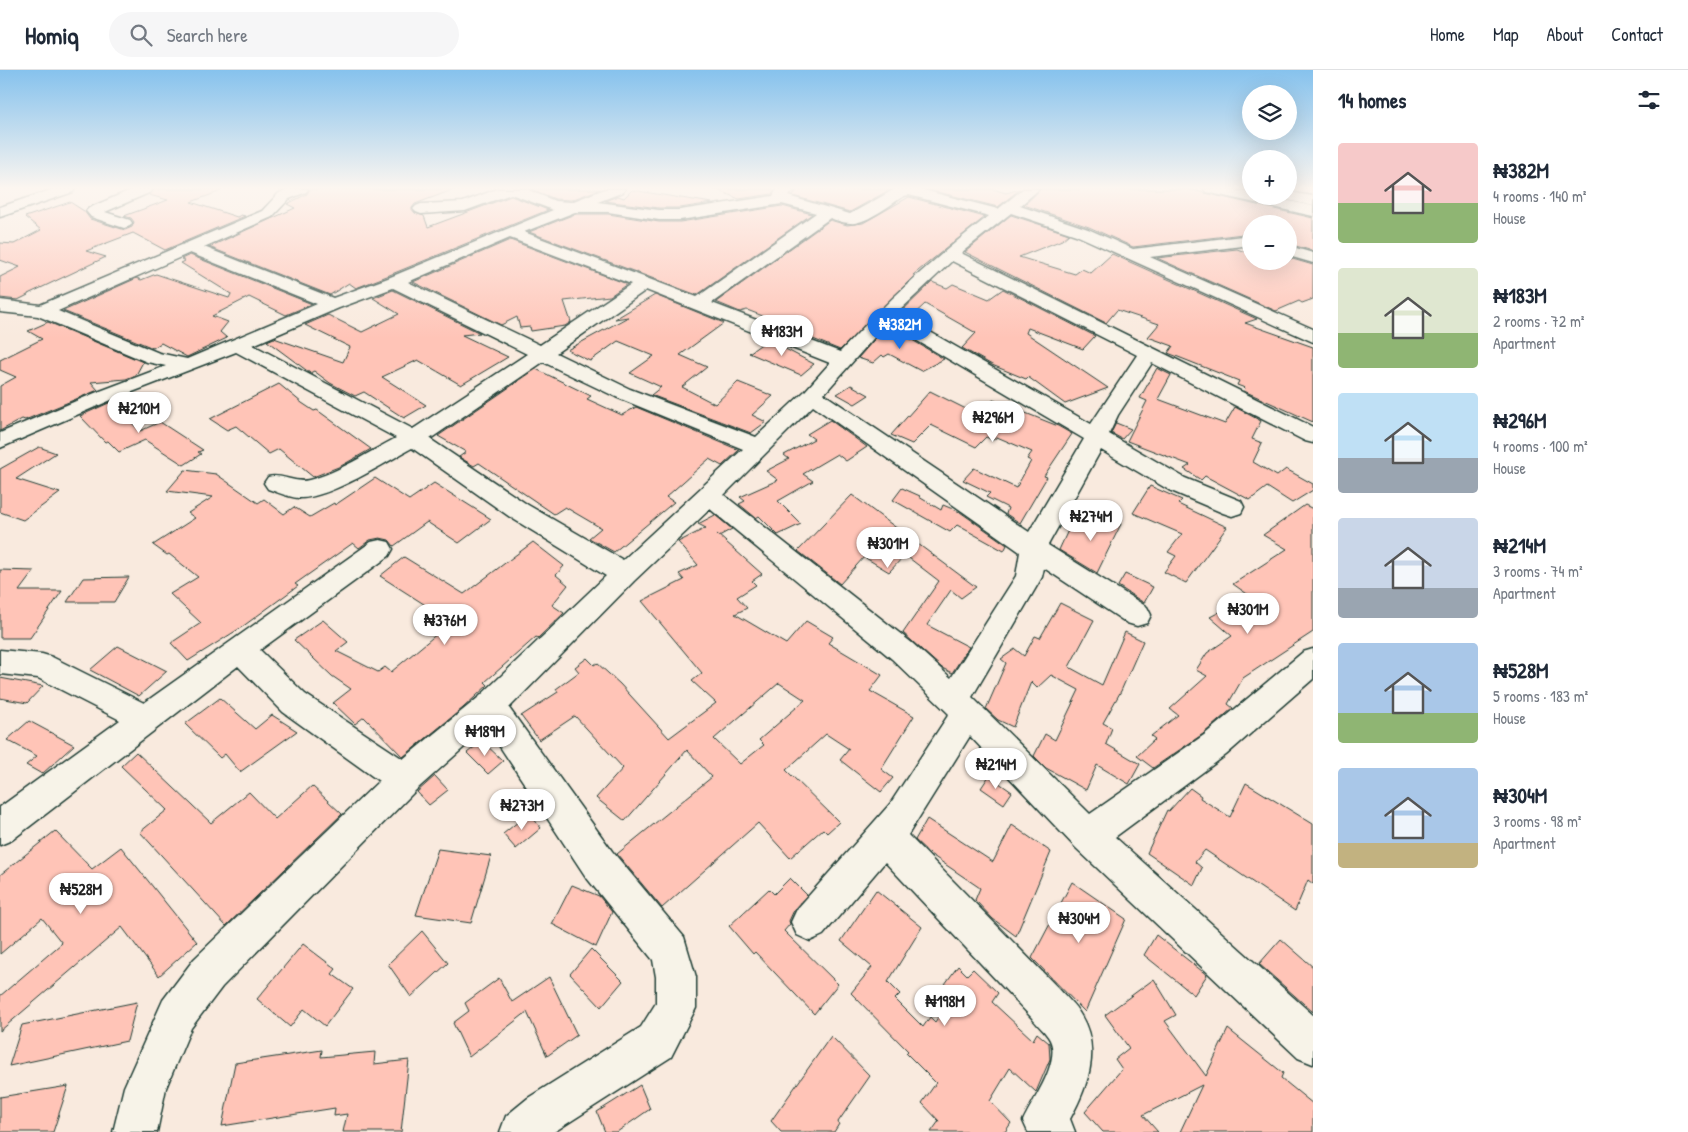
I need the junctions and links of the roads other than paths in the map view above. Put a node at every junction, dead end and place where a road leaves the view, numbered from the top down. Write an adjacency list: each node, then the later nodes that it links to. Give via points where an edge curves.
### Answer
1 (213, 239): 8 (main road)
2 (495, 239): 13 (main road)
3 (527, 239): 14 (main road)
4 (791, 239): 16 (main road)
5 (970, 239): 10 (main road)
6 (1095, 239): 11 (main road)
7 (1242, 241): 11 (main road)
8 (192, 248): 15 (main road); 18 (main road)
9 (1297, 253): 12 (main road)
10 (950, 254): 19 (main road); 22 (main road)
11 (1127, 254): 20 (main road)
12 (1313, 258)
13 (394, 282): 15 (main road); 23 (main road)
14 (644, 283): 16 (main road); 23 (main road)
15 (333, 304): 21 (main road)
16 (699, 304): 25 (main road)
17 (0, 306): 18 (main road)
18 (42, 311): 24 (main road)
19 (885, 314): 25 (main road); 29 (main road)
20 (1310, 333)
21 (236, 344): 26 (main road); 31 (main road)
22 (1149, 352): 29 (main road, via 1107,415); 30 (main road)
23 (541, 353): 31 (main road, via 448,419); 33 (main road, via 622,393)
24 (154, 358): 26 (main road); 27 (main road)
25 (844, 361): 28 (main road)
26 (189, 365): 27 (main road)
27 (144, 380): 32 (main road)
28 (812, 395): 33 (main road); 37 (main road)
29 (1097, 436): 36 (main road, via 1178,484); 37 (main road)
30 (1313, 436)
31 (413, 438): 34 (main road, via 314,487 298,490); 39 (main road, via 519,510)
32 (0, 441)
33 (758, 448): 35 (main road)
34 (276, 484)
35 (709, 496): 39 (main road); 45 (main road, via 902,651)
36 (1232, 507)
37 (1032, 548): 40 (main road); 45 (main road, via 1029,577)
38 (380, 549): 41 (main road)
39 (625, 574): 44 (main road)
40 (1137, 615)
41 (240, 649): 46 (main road); 47 (main road, via 294,702)
42 (1313, 661): 49 (main road, via 1215,745)
43 (0, 662): 46 (main road, via 42,666)
44 (490, 706): 47 (main road); 54 (main road, via 599,864 670,952 676,977 676,1008 656,1042 543,1113)
45 (961, 706): 49 (main road); 50 (main road, via 902,816)
46 (145, 718): 48 (main road)
47 (404, 779): 53 (main road, via 208,973 177,1014 145,1087)
48 (0, 828)
49 (1088, 836): 52 (main road)
50 (885, 837): 51 (main road); 55 (main road, via 1046,1004 1068,1032 1072,1056 1064,1086 1045,1121)
51 (810, 922)
52 (1313, 1043)
53 (136, 1132)
54 (522, 1132)
55 (1053, 1132)

